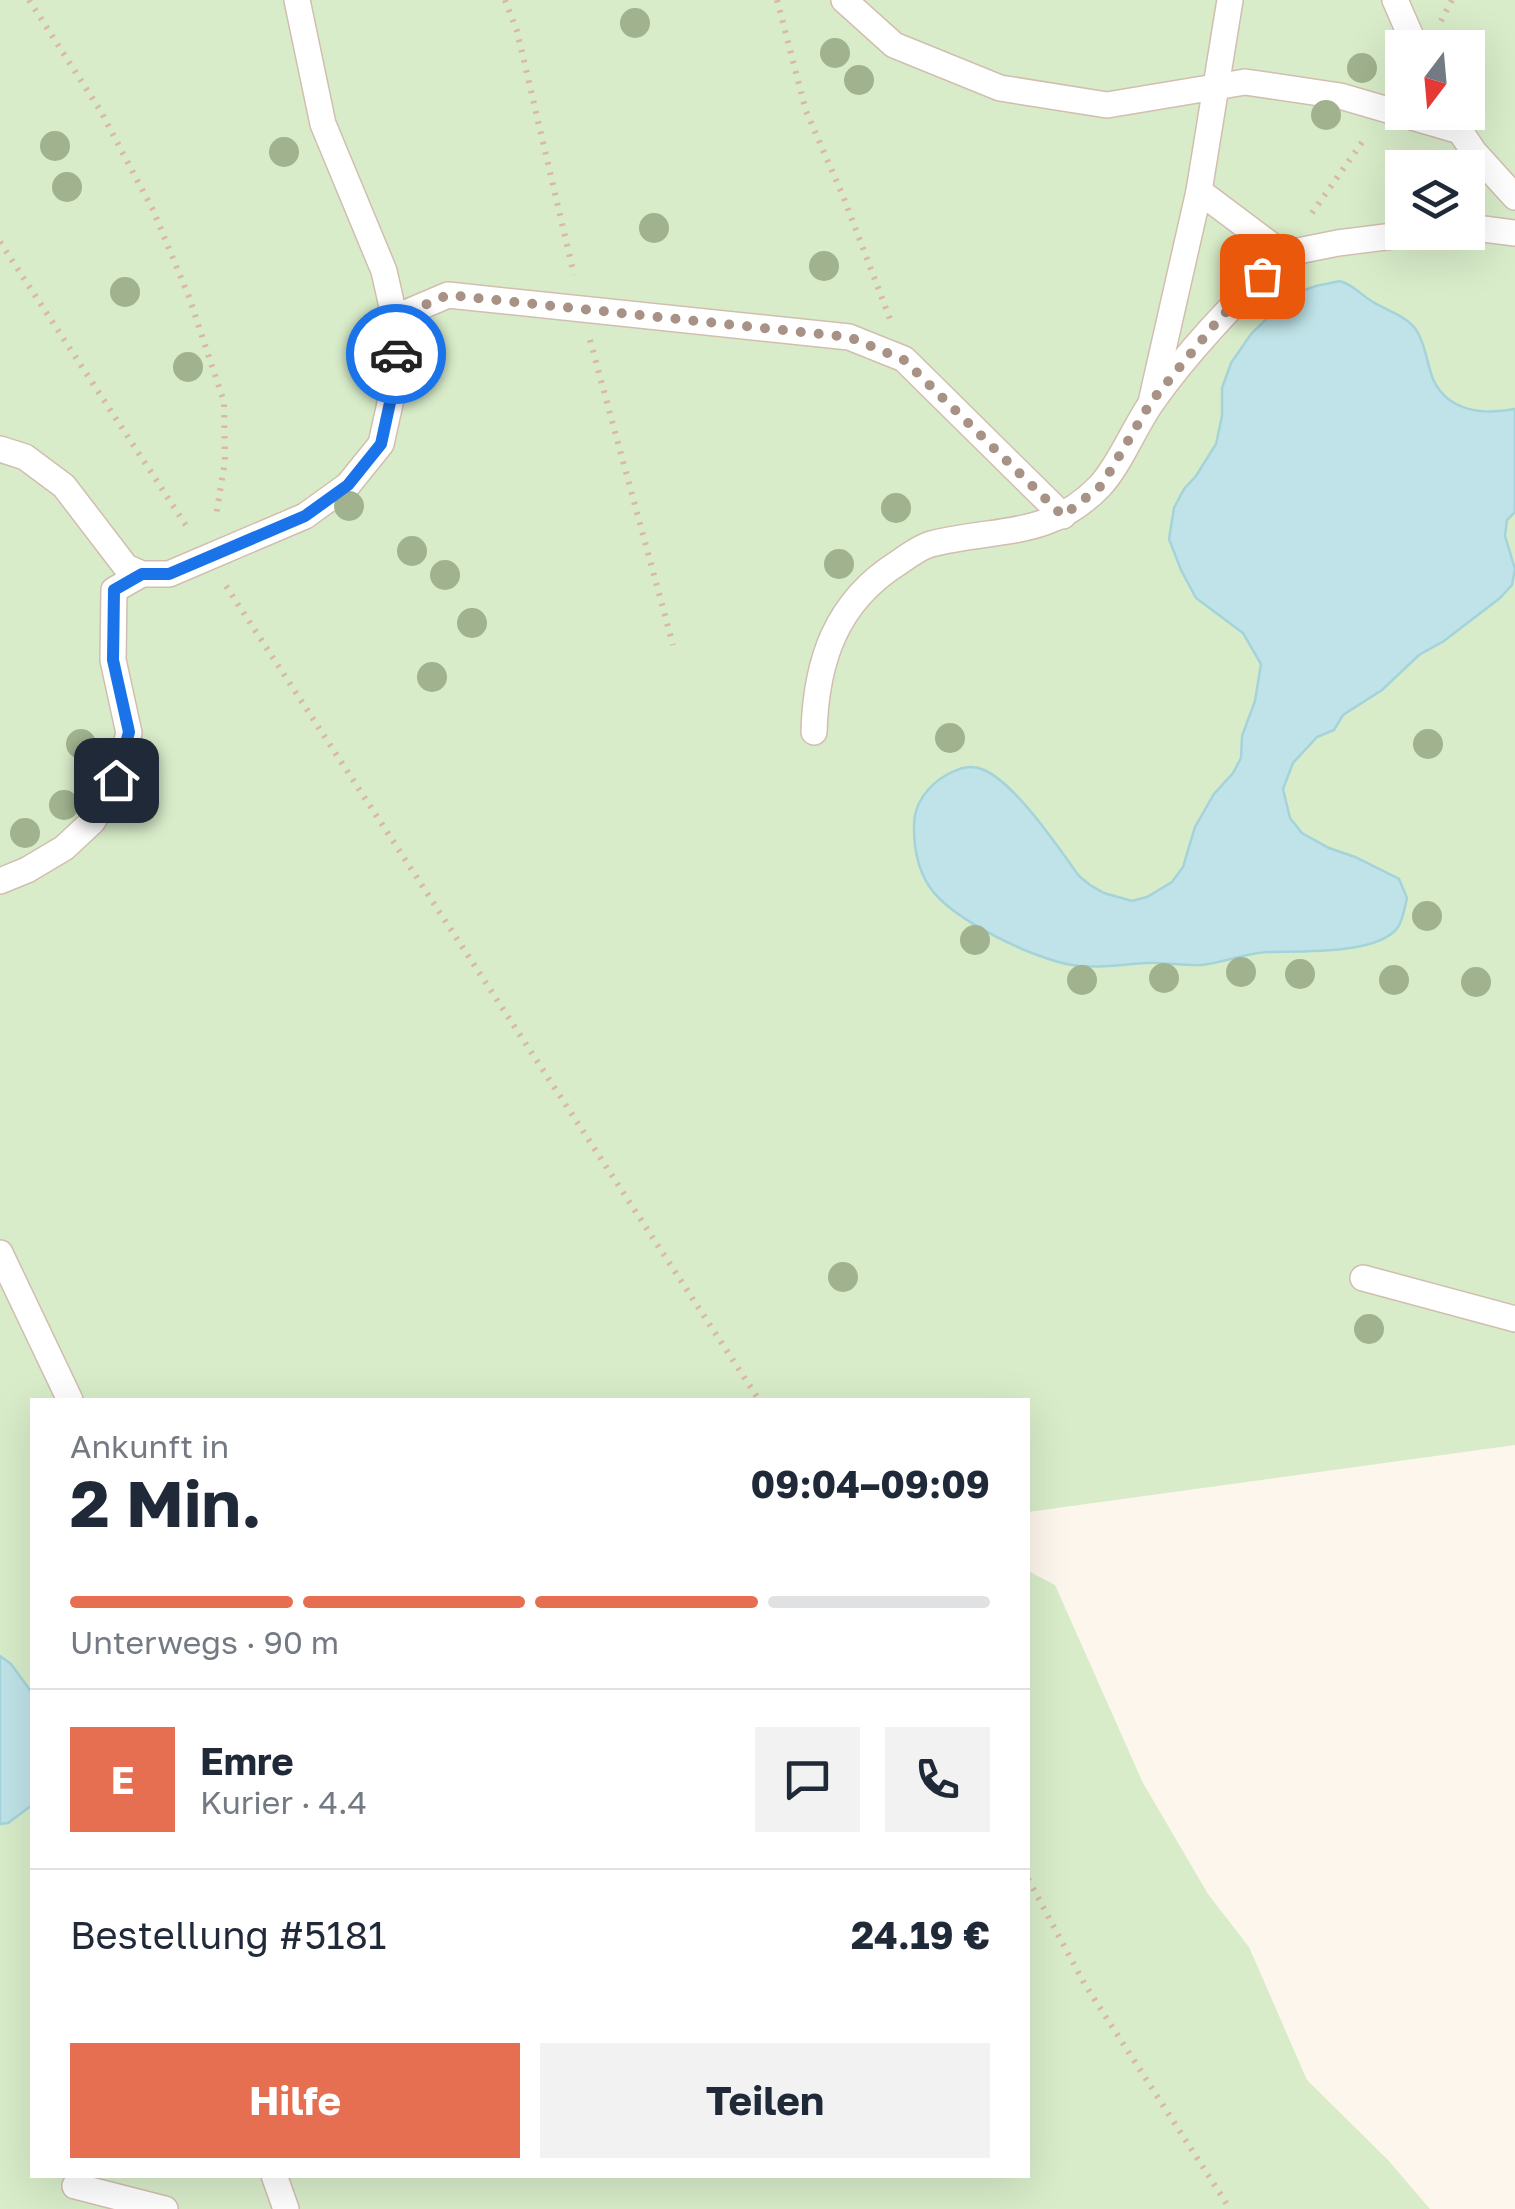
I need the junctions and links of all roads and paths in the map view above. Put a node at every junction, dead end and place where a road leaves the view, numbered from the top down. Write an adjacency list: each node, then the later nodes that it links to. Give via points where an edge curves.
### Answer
1 (29, 0): 23 (path, via 100,110 189,297 224,402)
2 (297, 0): 18 (lane, via 322,124 384,271)
3 (778, 0): 19 (path, via 806,110)
4 (844, 0): 8 (lane, via 894,45 1000,88 1107,105)
5 (1230, 0): 8 (lane)
6 (1395, 0): 7 (lane)
7 (1408, 30)
8 (1216, 86): 9 (lane, via 1246,82); 11 (lane)
9 (1385, 109): 17 (path)
10 (1459, 130): 12 (lane)
11 (1199, 191): 17 (lane); 20 (lane)
12 (1515, 196)
13 (1485, 230): 14 (lane)
14 (1515, 234)
15 (1385, 237): 17 (lane)
16 (0, 242): 24 (path)
17 (1283, 254): 20 (lane)
18 (394, 318): 19 (lane, via 448,295 849,337); 26 (lane, via 398,333 381,444 348,485 305,516 169,574)
19 (904, 360): 22 (lane)
20 (1151, 402): 22 (lane, via 1102,485)
21 (0, 449): 26 (lane, via 26,458 64,486 126,568)
22 (1063, 516): 27 (lane, via 1024,530 927,544 869,585 824,656)
23 (216, 520)
24 (195, 540)
25 (217, 573): 33 (path)
26 (142, 574): 28 (lane, via 114,590 113,660 129,732 116,780 92,821 64,848)
27 (814, 732)
28 (0, 881)
29 (0, 1252): 32 (lane)
30 (1364, 1278): 31 (lane)
31 (1515, 1319)
32 (69, 1398)
33 (759, 1398)
34 (1030, 1882): 39 (path, via 1084,1984)
35 (275, 2178): 38 (lane)
36 (75, 2186): 37 (lane)
37 (165, 2209)
38 (286, 2209)
39 (1230, 2209)

